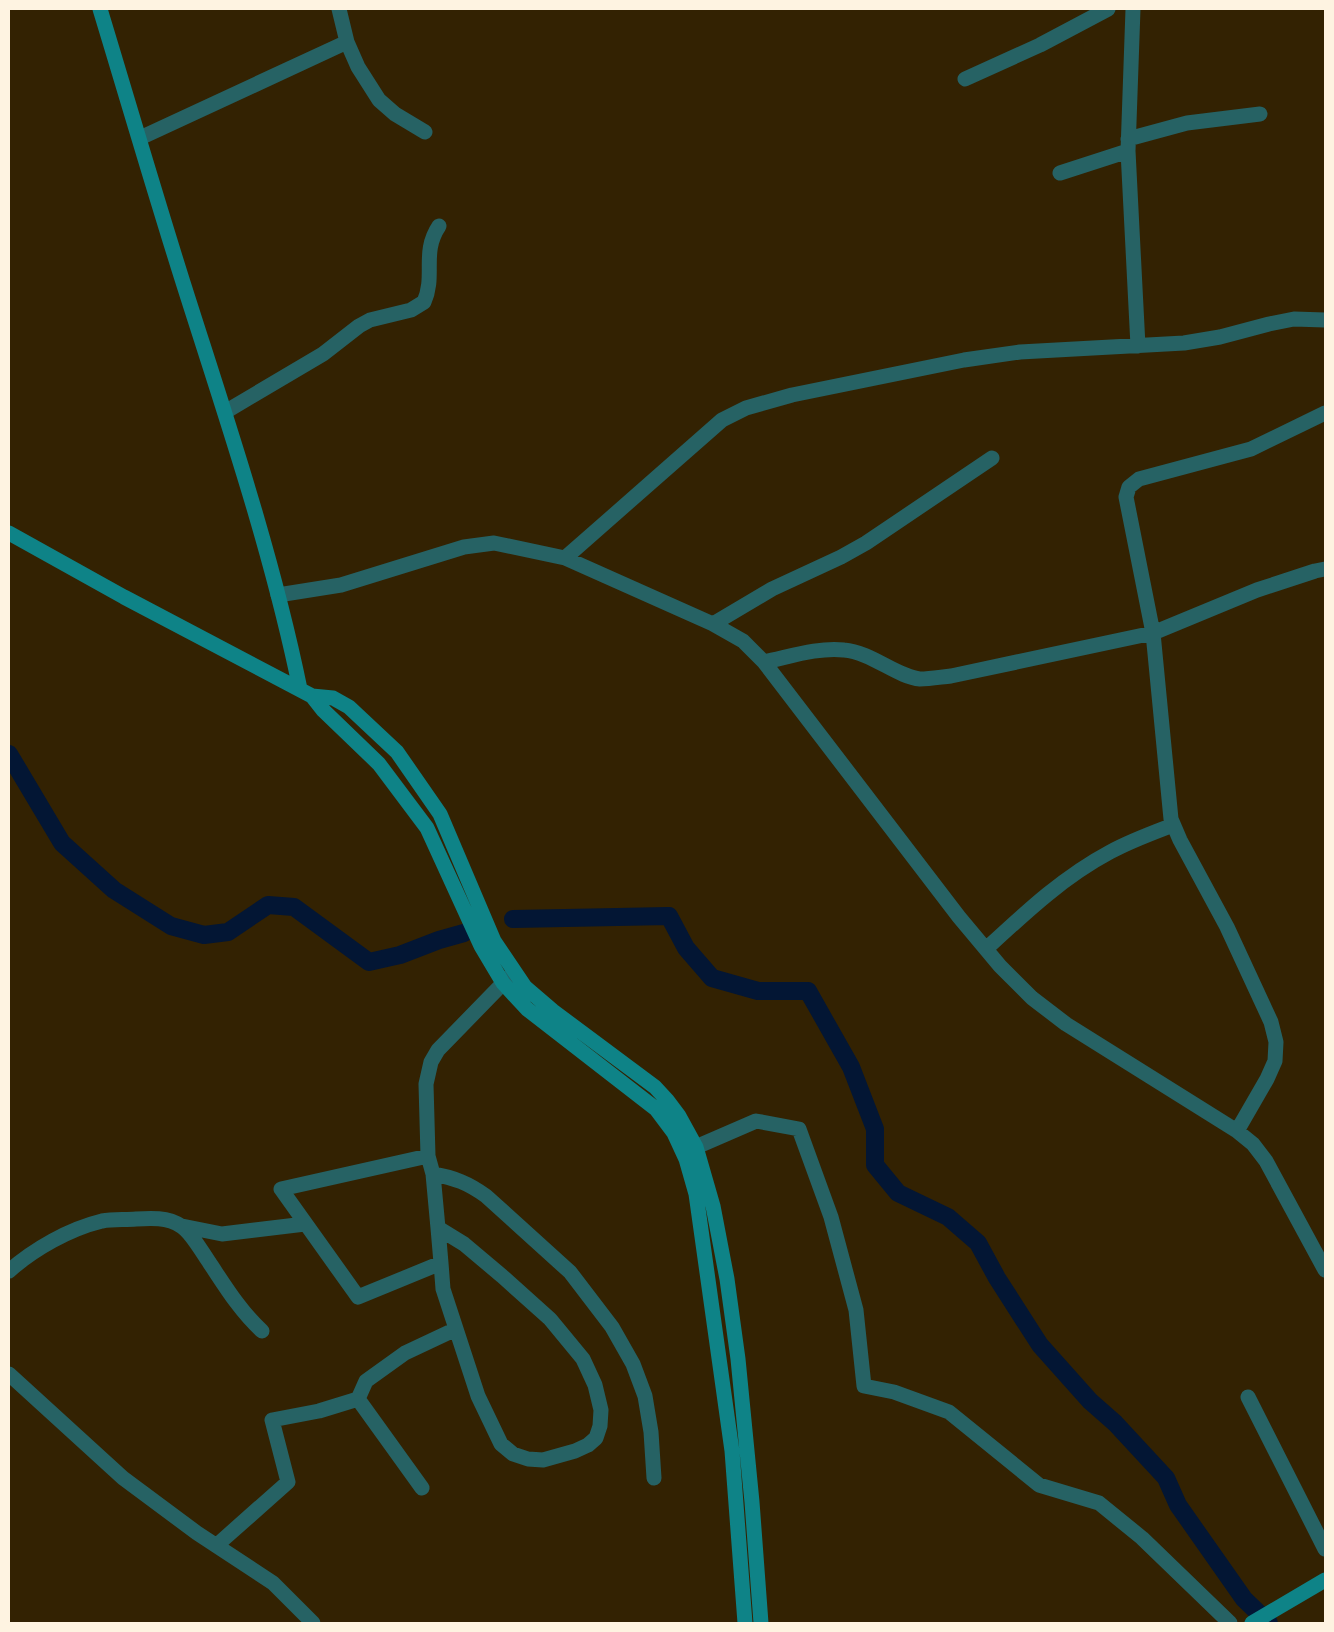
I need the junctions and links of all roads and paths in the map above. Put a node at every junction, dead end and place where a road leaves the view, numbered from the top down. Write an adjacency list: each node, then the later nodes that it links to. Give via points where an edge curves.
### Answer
1 (100, 9): 9 (street)
2 (339, 9): 5 (street)
3 (1108, 9): 6 (street)
4 (1134, 9): 10 (street)
5 (347, 42): 8 (street, via 379,100); 9 (street)
6 (965, 79)
7 (1260, 114): 10 (street, via 1187,123)
8 (425, 132)
9 (140, 138): 15 (street)
10 (1128, 145): 11 (street); 14 (street)
11 (1060, 173)
12 (438, 226): 15 (street, via 430,241 429,284 424,302 411,310 370,320 323,354)
13 (1325, 320): 14 (street, via 1294,319 1220,338)
14 (1138, 346): 19 (street, via 1020,352 964,360 792,395 746,408 722,420)
15 (225, 412): 21 (street)
16 (1325, 413): 23 (street, via 1251,448 1139,479 1130,487 1126,497)
17 (992, 458): 22 (street, via 866,543 772,588)
18 (9, 533): 25 (street)
19 (565, 558): 21 (street, via 494,543 464,548 341,584); 22 (street)
20 (1325, 569): 23 (street, via 1257,590)
21 (278, 595): 25 (street)
22 (713, 624): 24 (street, via 743,641)
23 (1153, 633): 24 (street, via 951,676 919,679 845,650 828,649); 26 (street)
24 (764, 662): 27 (street)
25 (306, 692): 28 (street, via 334,698 349,707 397,752 440,814 494,941); 29 (street, via 379,764 427,828 481,946)
26 (1173, 825): 27 (street, via 1126,843 1091,863 1040,900); 30 (street, via 1227,927 1271,1022 1276,1042 1275,1061 1268,1079)
27 (986, 948): 30 (street, via 1032,998 1066,1024)
28 (514, 972): 29 (street); 31 (street, via 525,987 553,1011 668,1100)
29 (503, 983): 32 (street, via 438,1050 431,1062 426,1084); 51 (street, via 527,1008 656,1109 674,1134 686,1159 696,1194 732,1451)
30 (1237, 1131): 38 (street, via 1266,1161)
31 (696, 1147): 52 (street, via 713,1206 738,1359); 53 (street, via 756,1121 798,1129 832,1217 856,1310 864,1386 894,1392 950,1412 1039,1485 1099,1504 1142,1538)
32 (428, 1156): 33 (street); 34 (street, via 281,1190)
33 (432, 1174): 36 (street); 45 (street, via 456,1178 486,1196 570,1272 612,1327 633,1364 645,1396)
34 (305, 1224): 35 (street, via 222,1234); 37 (street, via 358,1297)
35 (182, 1226): 39 (street, via 167,1220 147,1218 102,1221 39,1247); 41 (street, via 235,1301)
36 (438, 1228): 37 (street); 40 (street, via 464,1244 550,1319 583,1359 595,1385 600,1410 596,1438 575,1451 543,1460 513,1454 501,1444 478,1396)
37 (441, 1263): 40 (street, via 444,1289)
38 (1325, 1270)
39 (9, 1271)
40 (456, 1329): 44 (street, via 405,1353 366,1381)
41 (262, 1331)
42 (9, 1374): 47 (street, via 123,1478)
43 (1248, 1397): 48 (street)
44 (358, 1399): 46 (street); 47 (street, via 320,1411 272,1420 288,1482)
45 (654, 1478)
46 (422, 1488)
47 (217, 1545): 50 (street, via 273,1583)
48 (1325, 1549)
49 (1325, 1580): 54 (street)
50 (312, 1623)
51 (745, 1623)
52 (761, 1623)
53 (1230, 1623)
54 (1252, 1623)

